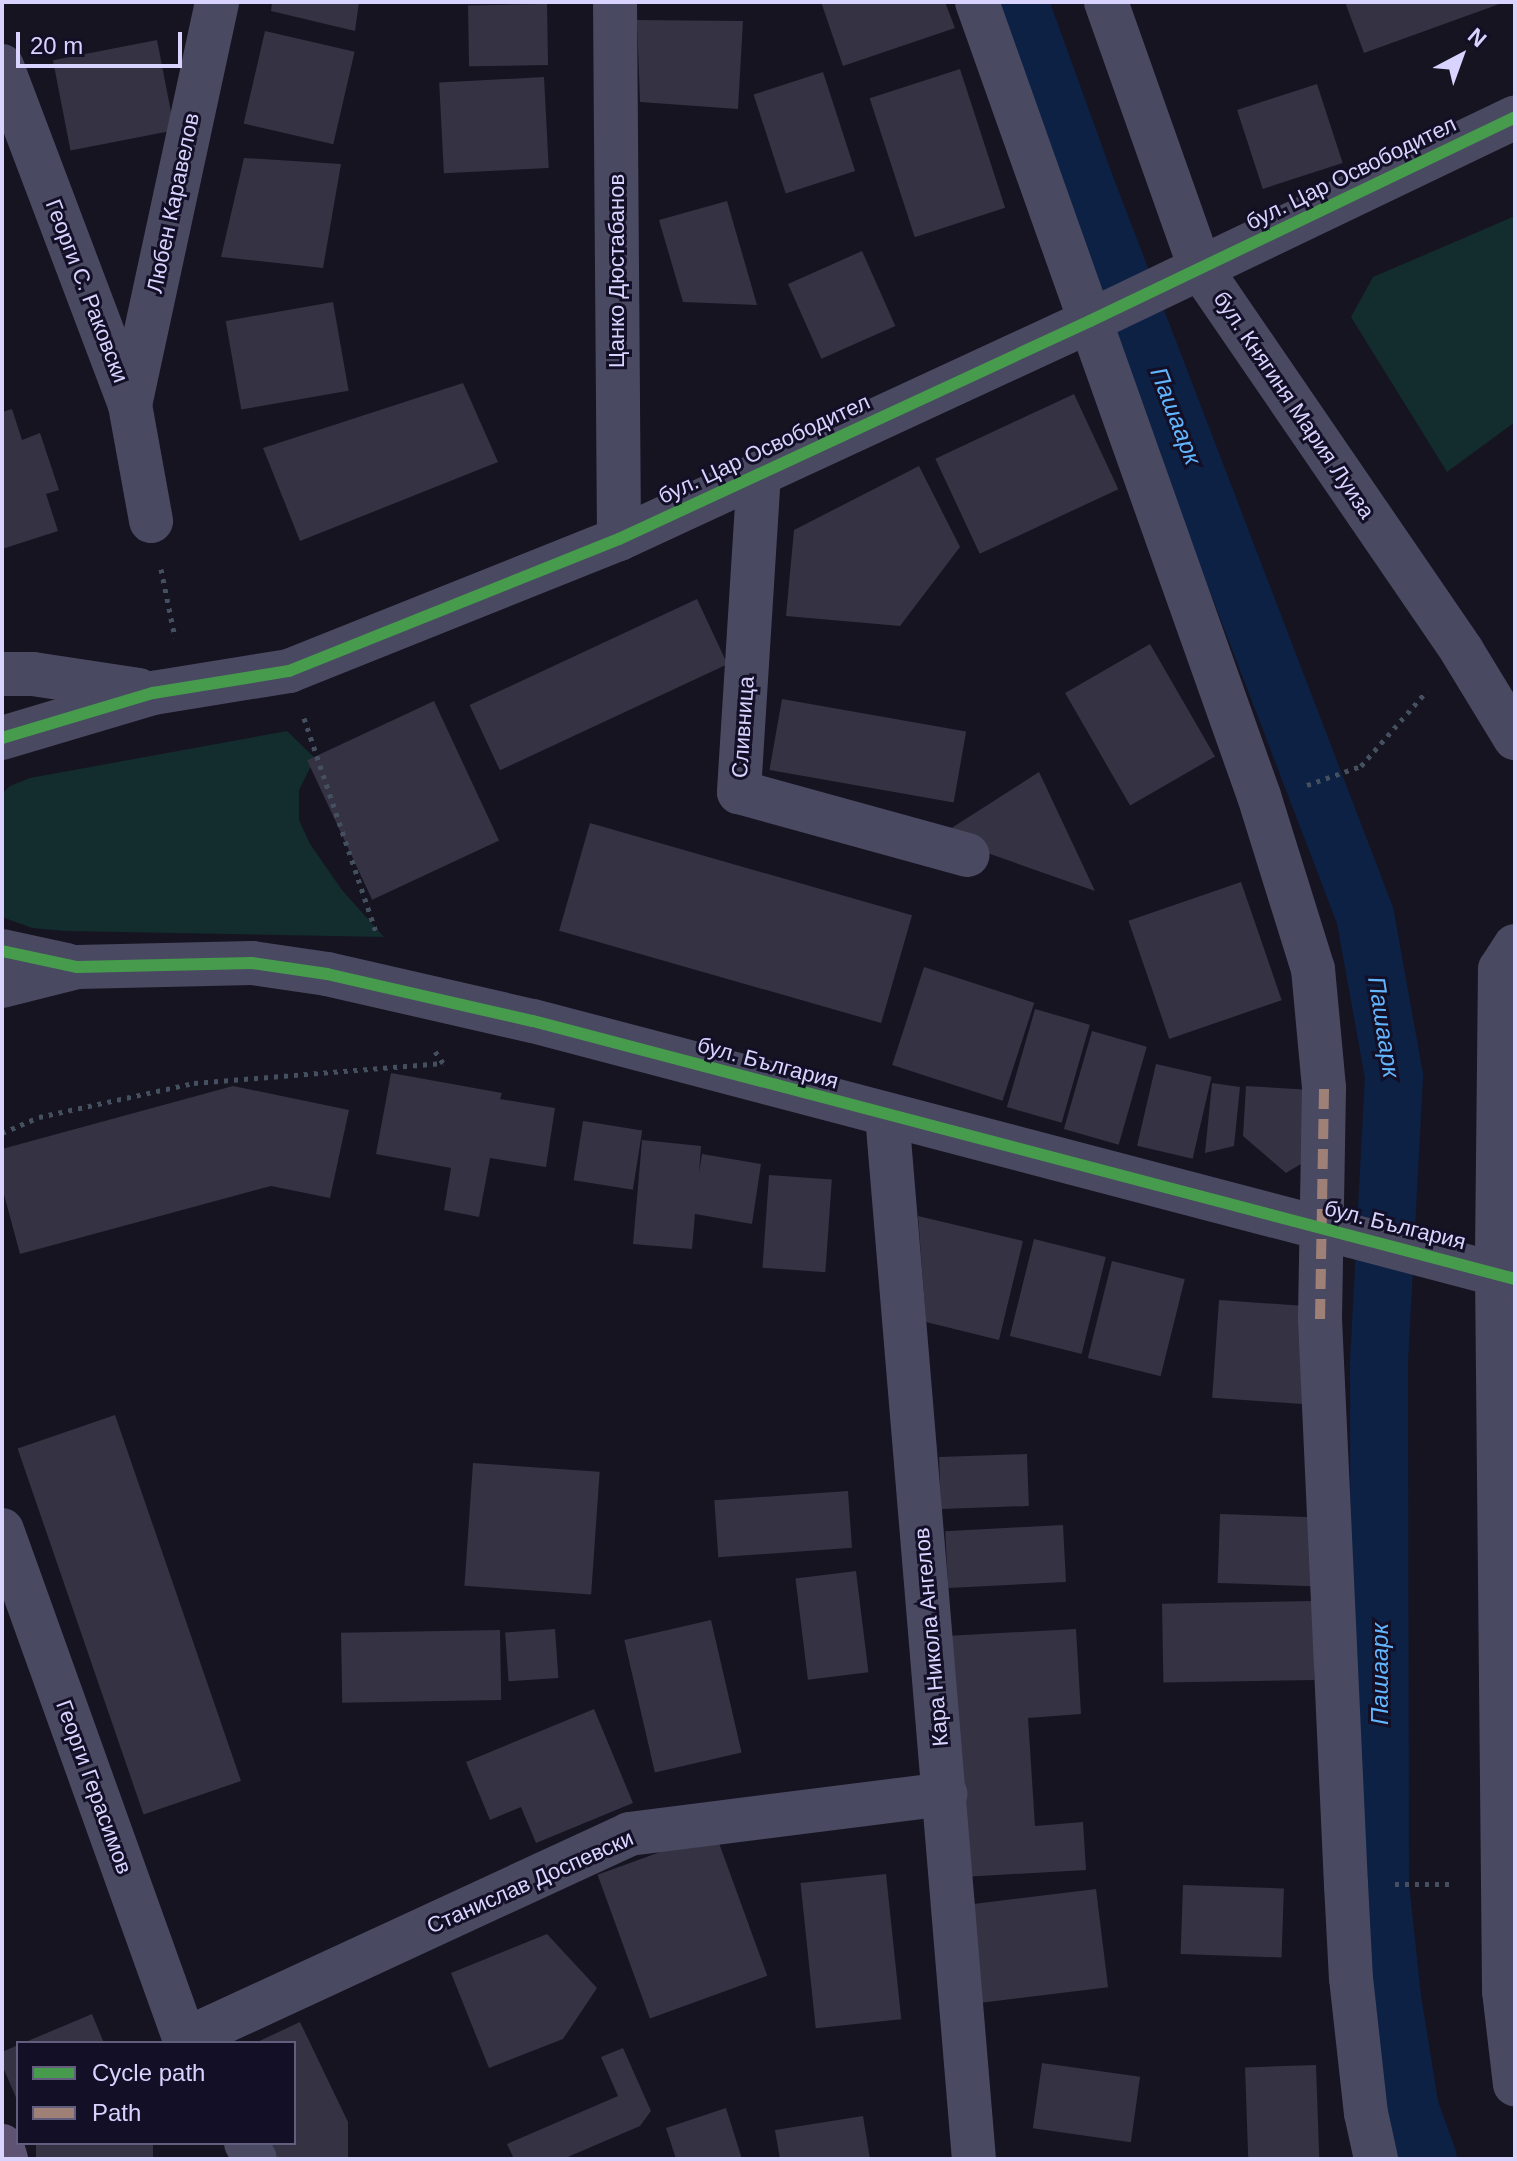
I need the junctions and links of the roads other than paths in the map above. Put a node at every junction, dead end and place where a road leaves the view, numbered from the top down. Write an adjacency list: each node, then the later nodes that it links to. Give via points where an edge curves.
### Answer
1 (217, 2): 9 (street, Любен Каравелов)
2 (615, 2): 12 (street, Цанко Дюстабанов)
3 (977, 2): 8 (street)
4 (1106, 2): 7 (street, бул. Княгиня Мария Луиза)
5 (2, 66): 9 (street, Георги С. Раковски)
6 (1515, 117): 7 (street, бул. Цар Освободител)
7 (1200, 268): 8 (street, бул. Цар Освободител); 16 (street, бул. Княгиня Мария Луиза, via 1462,651)
8 (1090, 321): 10 (street, бул. Цар Освободител); 23 (street, via 1259,796 1313,969)
9 (130, 405): 11 (street, Георги С. Раковски)
10 (759, 473): 12 (street, бул. Цар Освободител); 17 (street, Сливница, via 739,792)
11 (151, 521)
12 (619, 539): 14 (street, бул. Цар Освободител, via 289,671)
13 (2, 674): 14 (street, бул. Цар Освободител)
14 (169, 691): 15 (street, бул. Цар Освободител)
15 (2, 738)
16 (1515, 738)
17 (967, 855)
18 (1515, 946): 24 (street, via 1500,969)
19 (2, 951): 20 (street, бул. България)
20 (77, 967): 21 (street, бул. България); 22 (street, бул. България, via 252,963 327,974 533,1021)
21 (2, 986)
22 (887, 1115): 23 (street, бул. България); 26 (street, Кара Никола Ангелов)
23 (1338, 1232): 24 (street, бул. България); 32 (street, via 1320,1319 1351,1978)
24 (1506, 1275): 28 (street, via 1502,1914)
25 (2, 1530): 27 (street, Георги Герасимов)
26 (945, 1794): 27 (street, Станислав Доспевски, via 629,1834); 31 (street, Кара Никола Ангелов)
27 (185, 2041)
28 (1515, 2084)
29 (2, 2146): 30 (main road)
30 (6, 2159)
31 (974, 2159)
32 (1376, 2159)

